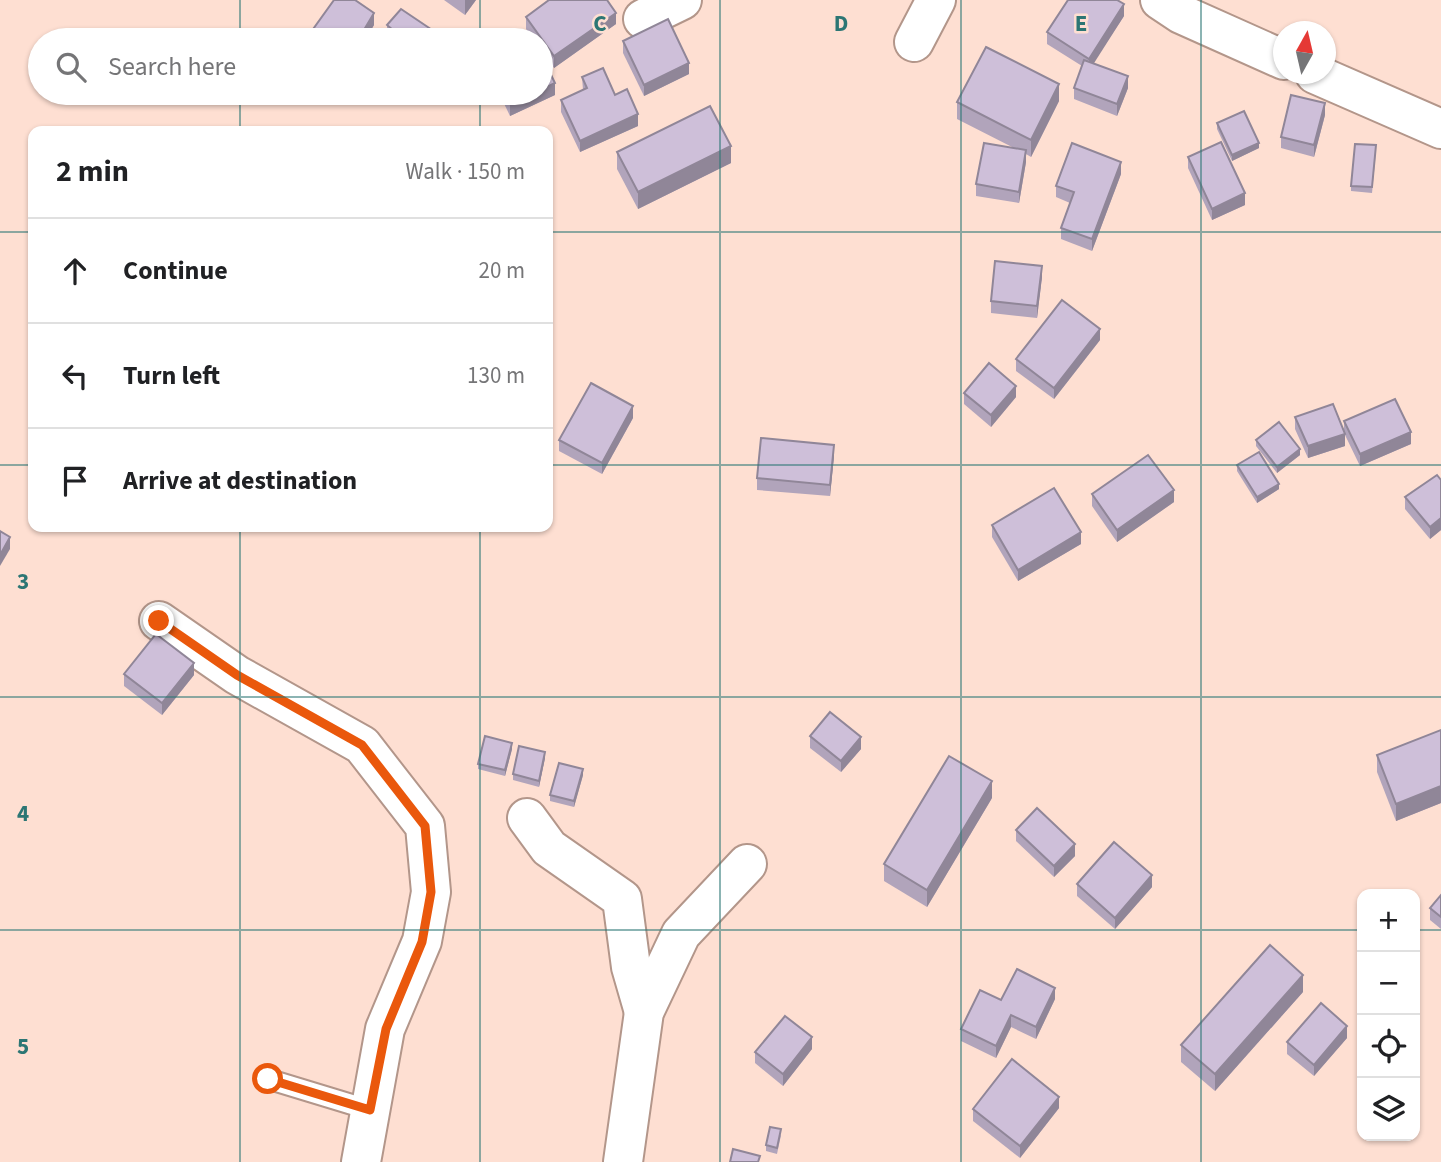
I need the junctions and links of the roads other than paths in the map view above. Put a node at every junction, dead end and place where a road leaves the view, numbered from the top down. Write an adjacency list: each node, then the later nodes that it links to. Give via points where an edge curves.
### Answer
1 (682, 0): 4 (street)
2 (936, 0): 5 (street)
3 (1160, 0): 6 (street, via 1181,15)
4 (643, 19)
5 (914, 42)
6 (1273, 56)
7 (1336, 83): 8 (street)
8 (1441, 129)
9 (159, 621): 14 (street, via 237,675 362,745 425,826 431,892 422,942 386,1029)
10 (527, 818): 12 (street, via 549,848 622,899 631,967)
11 (747, 864): 12 (street, via 681,934)
12 (643, 1012): 16 (street)
13 (268, 1079): 14 (lane)
14 (370, 1110): 15 (street)
15 (360, 1162)
16 (623, 1162)

